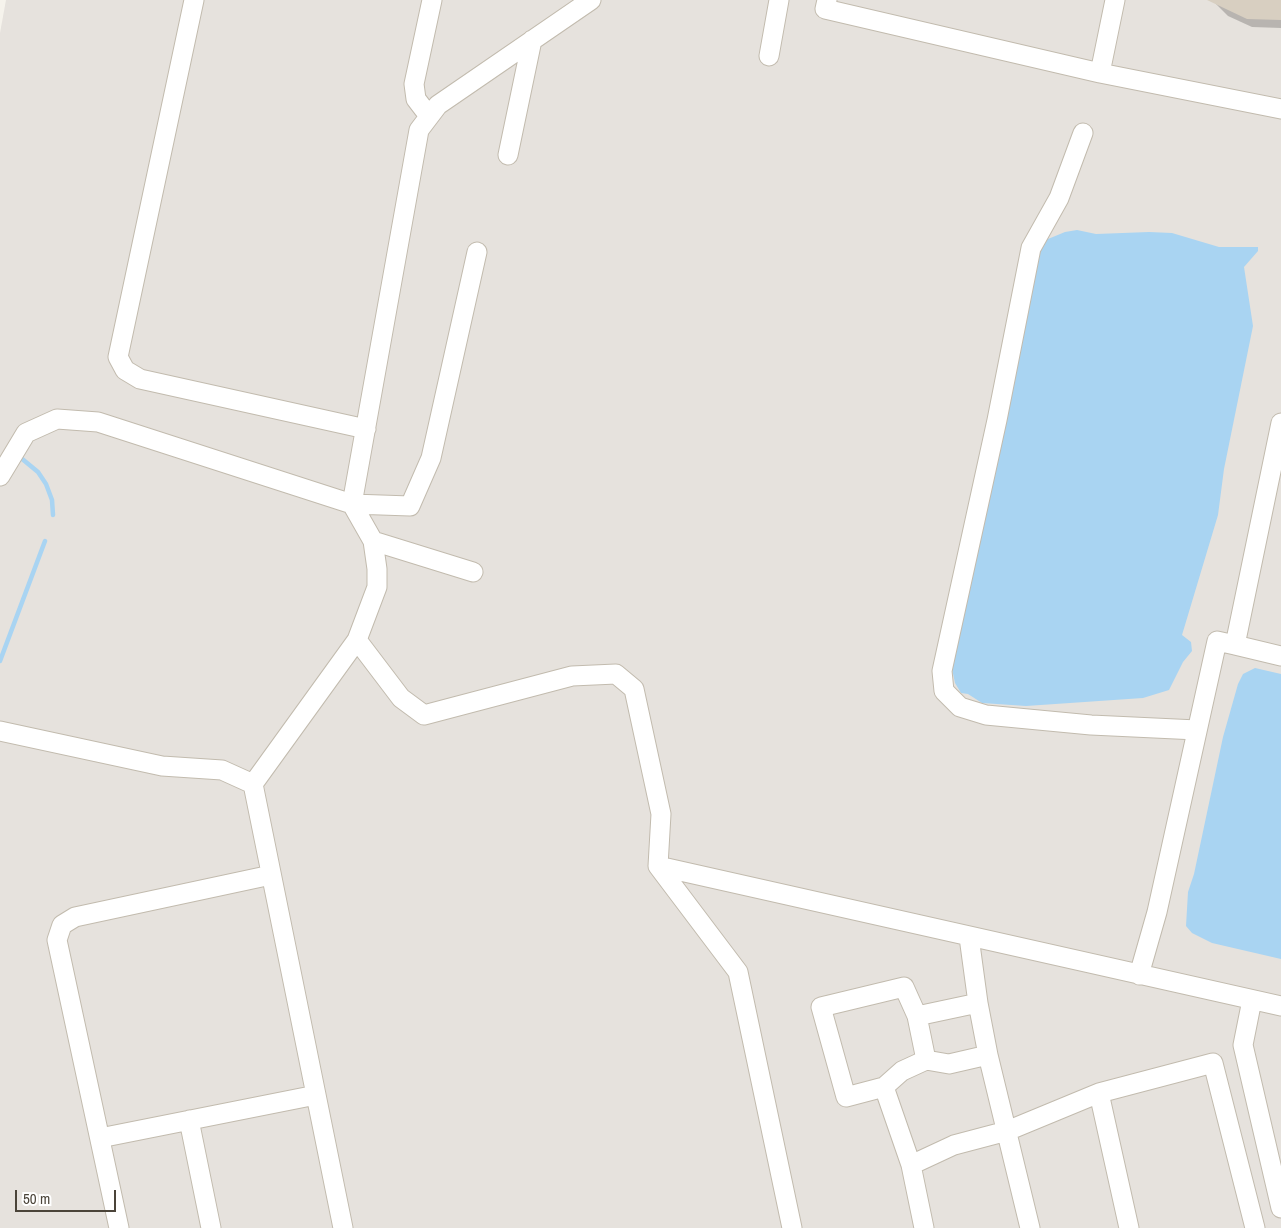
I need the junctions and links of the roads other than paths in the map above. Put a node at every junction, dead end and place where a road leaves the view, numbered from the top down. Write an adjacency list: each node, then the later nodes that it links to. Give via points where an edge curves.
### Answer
1 (194, 0): 16 (lane, via 118,357 125,370 140,379)
2 (432, 0): 11 (lane, via 414,84 416,99)
3 (590, 0): 7 (lane)
4 (779, 0): 8 (lane)
5 (827, 0): 9 (lane, via 825,9)
6 (1115, 0): 9 (lane)
7 (532, 40): 11 (lane, via 438,105); 13 (lane)
8 (769, 56)
9 (1100, 73): 10 (lane)
10 (1281, 109)
11 (429, 116): 16 (lane, via 419,130)
12 (1083, 133): 24 (lane, via 1059,198 1031,248 942,671 944,691 960,707 986,715)
13 (508, 156)
14 (477, 252): 18 (lane, via 431,458 410,506)
15 (1281, 423): 22 (lane)
16 (366, 429): 18 (lane)
17 (0, 476): 18 (lane, via 26,433 57,419 98,422)
18 (352, 504): 19 (lane)
19 (372, 541): 20 (lane); 21 (lane, via 378,569 377,587)
20 (473, 572)
21 (357, 640): 26 (lane); 27 (lane, via 401,698 424,715 572,676 616,674 634,689 653,771 660,814)
22 (1235, 646): 23 (lane); 24 (lane, via 1217,641)
23 (1281, 656)
24 (1197, 730): 30 (lane, via 1157,912)
25 (0, 732): 26 (lane, via 162,766 222,770)
26 (253, 784): 28 (lane)
27 (658, 866): 29 (lane); 48 (lane, via 738,972)
28 (271, 875): 39 (lane); 42 (lane, via 75,917 62,925 57,940)
29 (970, 937): 30 (lane); 32 (lane)
30 (1139, 975): 31 (lane)
31 (1252, 1000): 33 (lane); 44 (lane, via 1243,1045)
32 (978, 1004): 34 (lane); 35 (lane)
33 (1281, 1006)
34 (917, 1016): 36 (lane); 37 (lane, via 904,987 821,1007 846,1097)
35 (988, 1055): 36 (lane, via 949,1064); 41 (lane)
36 (926, 1060): 37 (lane, via 902,1071)
37 (884, 1087): 43 (lane)
38 (1099, 1093): 41 (lane); 51 (lane); 52 (lane, via 1213,1063)
39 (316, 1095): 40 (lane); 47 (lane)
40 (189, 1120): 42 (lane); 46 (lane)
41 (1007, 1131): 43 (lane, via 954,1145); 50 (lane)
42 (100, 1138): 45 (lane)
43 (911, 1165): 49 (lane)
44 (1281, 1208)
45 (119, 1228)
46 (211, 1228)
47 (343, 1228)
48 (792, 1228)
49 (924, 1228)
50 (1030, 1228)
51 (1129, 1228)
52 (1255, 1228)

